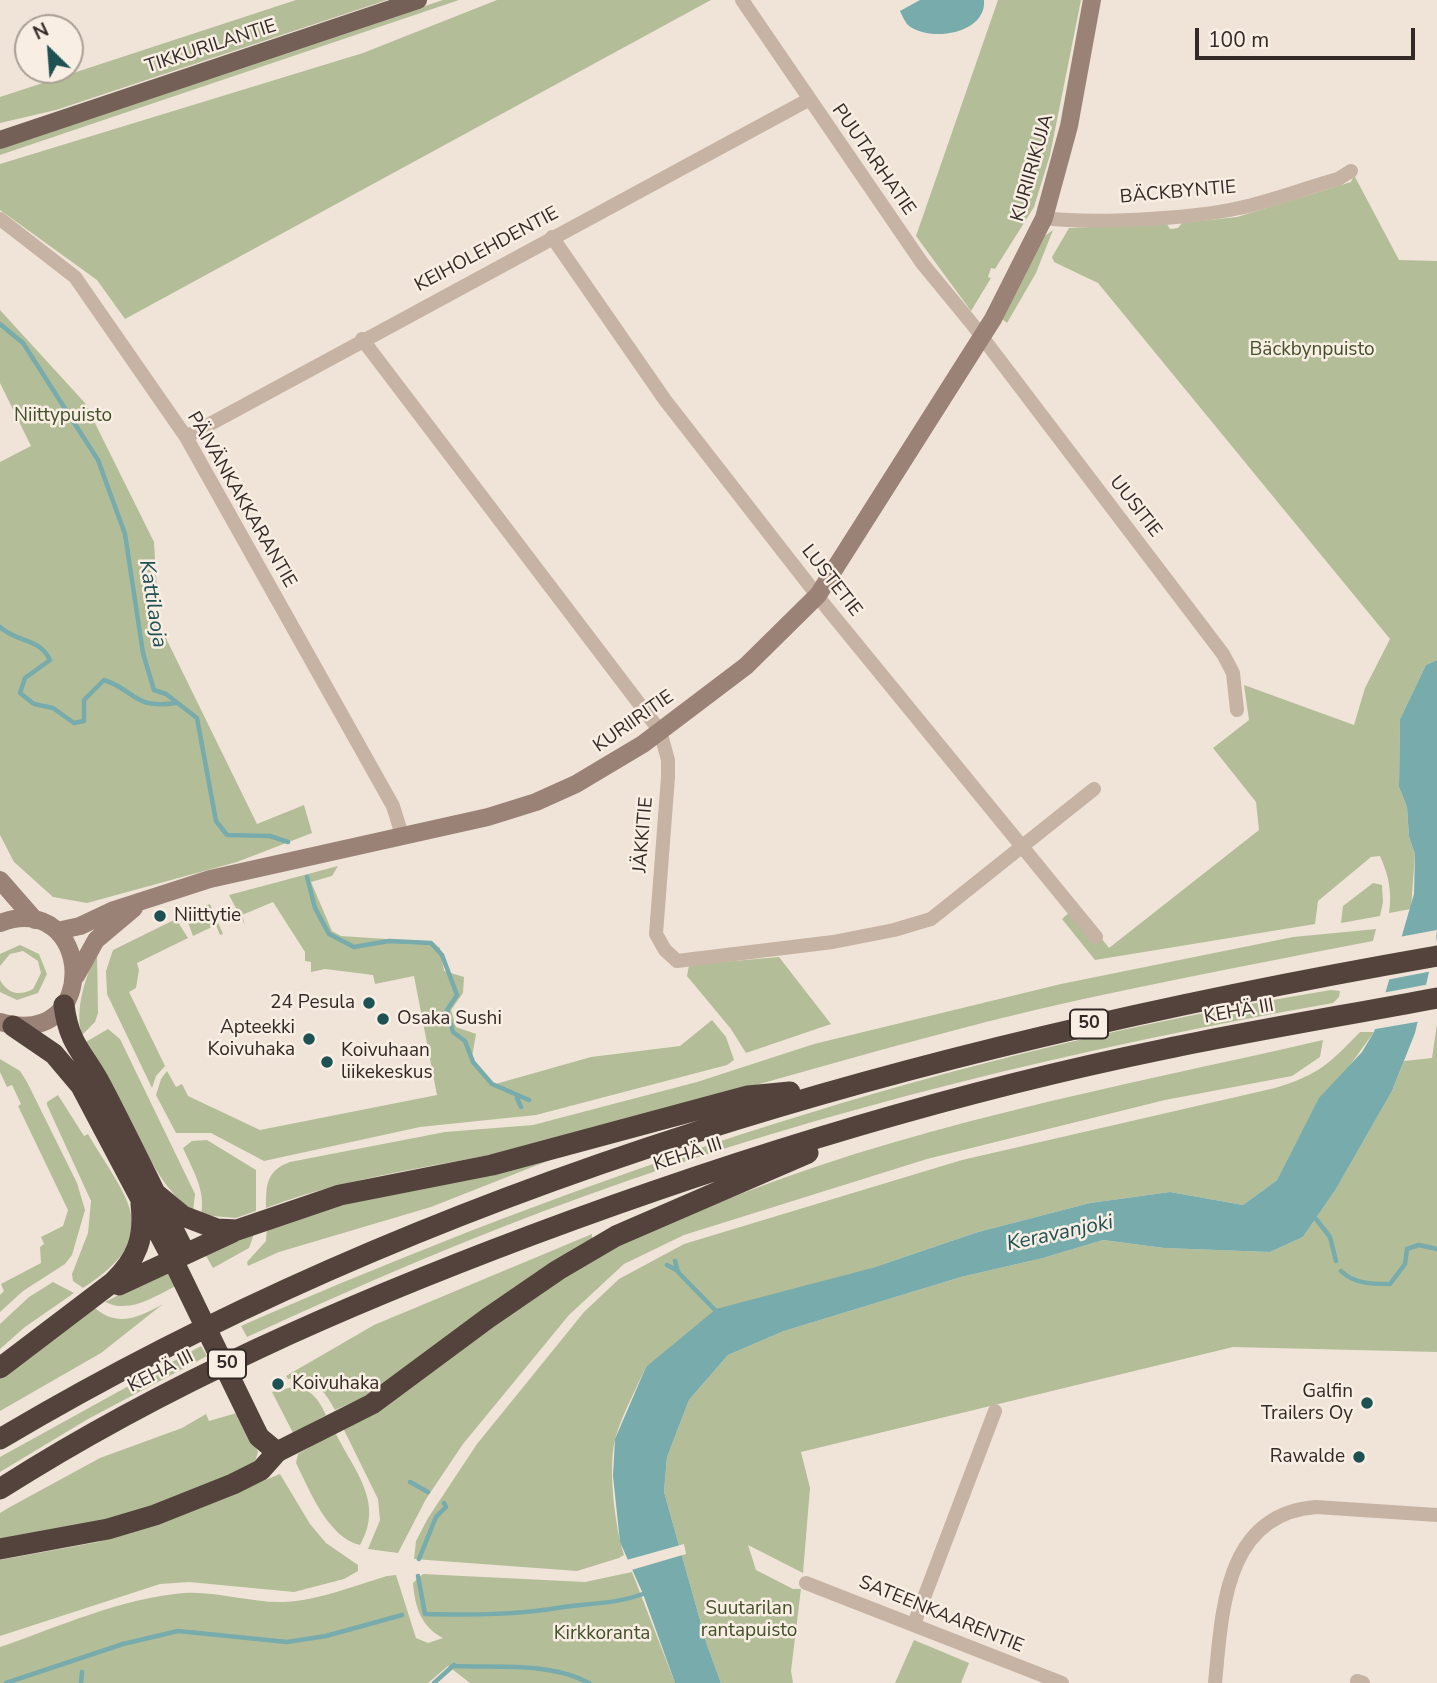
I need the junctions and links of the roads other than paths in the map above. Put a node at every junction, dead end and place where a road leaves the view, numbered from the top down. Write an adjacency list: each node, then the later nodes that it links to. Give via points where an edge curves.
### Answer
1 (418, 0): 4 (main road, TIKKURILANTIE)
2 (742, 0): 5 (street, PUUTARHATIE)
3 (1092, 0): 10 (street, KURIIRIKUJA, via 1069,126)
4 (404, 4): 6 (main road, TIKKURILANTIE)
5 (808, 100): 12 (street, KEIHOLEHDENTIE); 13 (street, PUUTARHATIE, via 922,263)
6 (37, 126): 7 (main road, TIKKURILANTIE); 8 (main road, TIKKURILANTIE)
7 (0, 133)
8 (0, 140)
9 (1351, 171): 10 (street, BÄCKBYNTIE, via 1239,208 1066,221)
10 (1044, 218): 13 (street, KURIIRIKUJA)
11 (0, 219): 15 (street, PÄIVÄNKAKKARANTIE, via 75,277)
12 (552, 237): 14 (street, KEIHOLEHDENTIE); 16 (street, LUSTETIE, via 665,400)
13 (982, 336): 16 (street, KURIIRITIE); 17 (street, UUSITIE, via 1223,654 1233,673)
14 (362, 340): 15 (street, KEIHOLEHDENTIE); 18 (street, JÄKKITIE)
15 (186, 437): 20 (street, PÄIVÄNKAKKARANTIE, via 393,806)
16 (818, 595): 18 (street, KURIIRITIE, via 746,666); 21 (street, LUSTETIE)
17 (1237, 710)
18 (660, 731): 20 (street, KURIIRITIE, via 598,772 536,802); 21 (street, JÄKKITIE, via 668,777 656,934 677,961 806,946 914,926 931,919)
19 (1094, 789): 21 (street, JÄKKITIE)
20 (402, 835): 23 (street, KURIIRITIE, via 223,876)
21 (1021, 848): 27 (street, LUSTETIE)
22 (0, 880): 24 (street)
23 (145, 900): 26 (street, KURIIRITIE); 29 (street, KURIIRITIE, via 96,940)
24 (36, 920): 25 (street, via 16,918); 26 (street)
25 (0, 923)
26 (57, 931): 29 (street, via 70,948)
27 (1096, 937)
28 (1437, 956): 33 (highway, KEHÄ III / 50, via 1037,1035)
29 (76, 976): 31 (street, KURIIRITIE)
30 (1437, 998): 34 (highway, KEHÄ III / 50, via 1165,1049)
31 (64, 1005): 32 (street, via 41,1023); 35 (highway, via 73,1044 101,1084)
32 (7, 1024): 35 (highway, via 67,1067)
33 (838, 1088): 36 (highway, via 748,1096 492,1165 340,1195); 41 (highway, KEHÄ III / 50, via 641,1149 421,1231 143,1357)
34 (879, 1120): 42 (highway, via 617,1236 488,1318 389,1393); 43 (highway, KEHÄ III / 50, via 608,1207 365,1300 189,1382)
35 (147, 1195): 36 (highway, via 216,1229); 37 (highway); 38 (highway, via 137,1255)
36 (237, 1230): 37 (highway)
37 (180, 1259): 38 (highway); 42 (highway)
38 (84, 1305): 39 (highway)
39 (0, 1368)
40 (995, 1411): 47 (street)
41 (0, 1439)
42 (277, 1452): 45 (highway, via 261,1470 155,1515 108,1529)
43 (0, 1489)
44 (1437, 1514): 49 (street, via 1316,1507 1273,1519 1236,1562 1228,1584)
45 (0, 1549)
46 (806, 1583): 47 (street, SATEENKAARENTIE)
47 (914, 1624): 48 (street, SATEENKAARENTIE)
48 (1062, 1683)
49 (1215, 1683)

